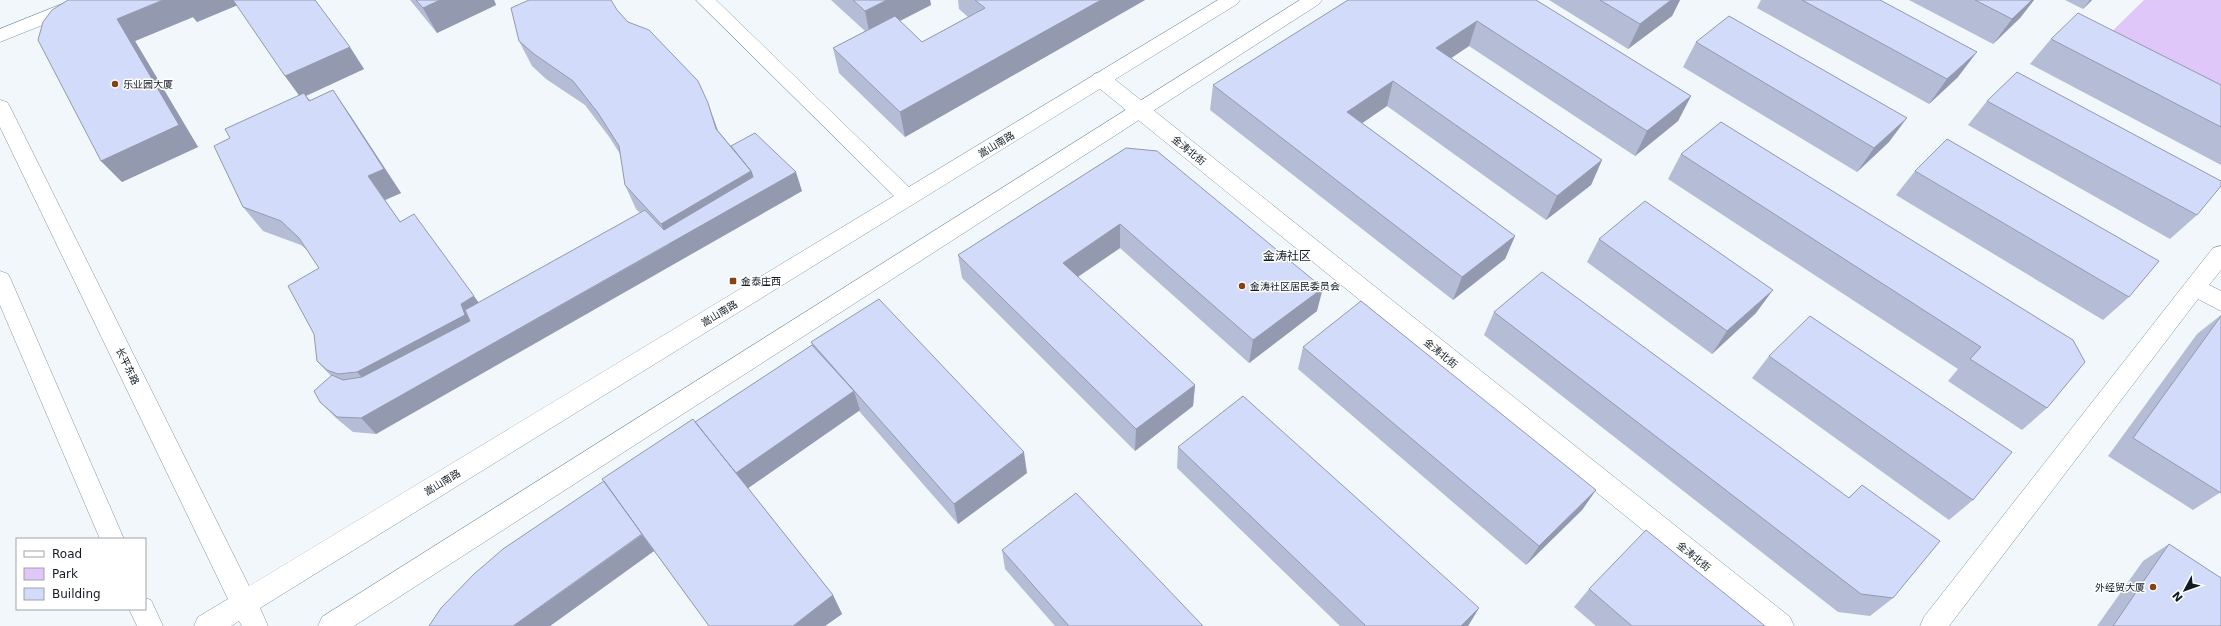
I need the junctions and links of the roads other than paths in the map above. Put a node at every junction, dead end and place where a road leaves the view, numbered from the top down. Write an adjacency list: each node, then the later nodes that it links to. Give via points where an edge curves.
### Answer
1 (89, 0): 5 (street)
2 (705, 0): 9 (street)
3 (1232, 0): 6 (street, 嵩山南路)
4 (1313, 0): 8 (street)
5 (0, 36)
6 (1101, 79): 8 (street, 金涛北街); 9 (street, 嵩山南路)
7 (0, 107): 15 (street, 长平东路)
8 (1140, 110): 20 (street); 21 (street, 金涛北街)
9 (908, 198): 15 (street, 嵩山南路)
10 (2221, 254): 12 (street)
11 (0, 280): 14 (street)
12 (2195, 287): 13 (street); 22 (street)
13 (2221, 302)
14 (112, 538)
15 (244, 603): 18 (street, 嵩山南路); 19 (street, 长平东路)
16 (142, 610): 17 (street)
17 (150, 626)
18 (207, 626)
19 (255, 626)
20 (330, 626)
21 (1781, 626)
22 (1933, 626)

